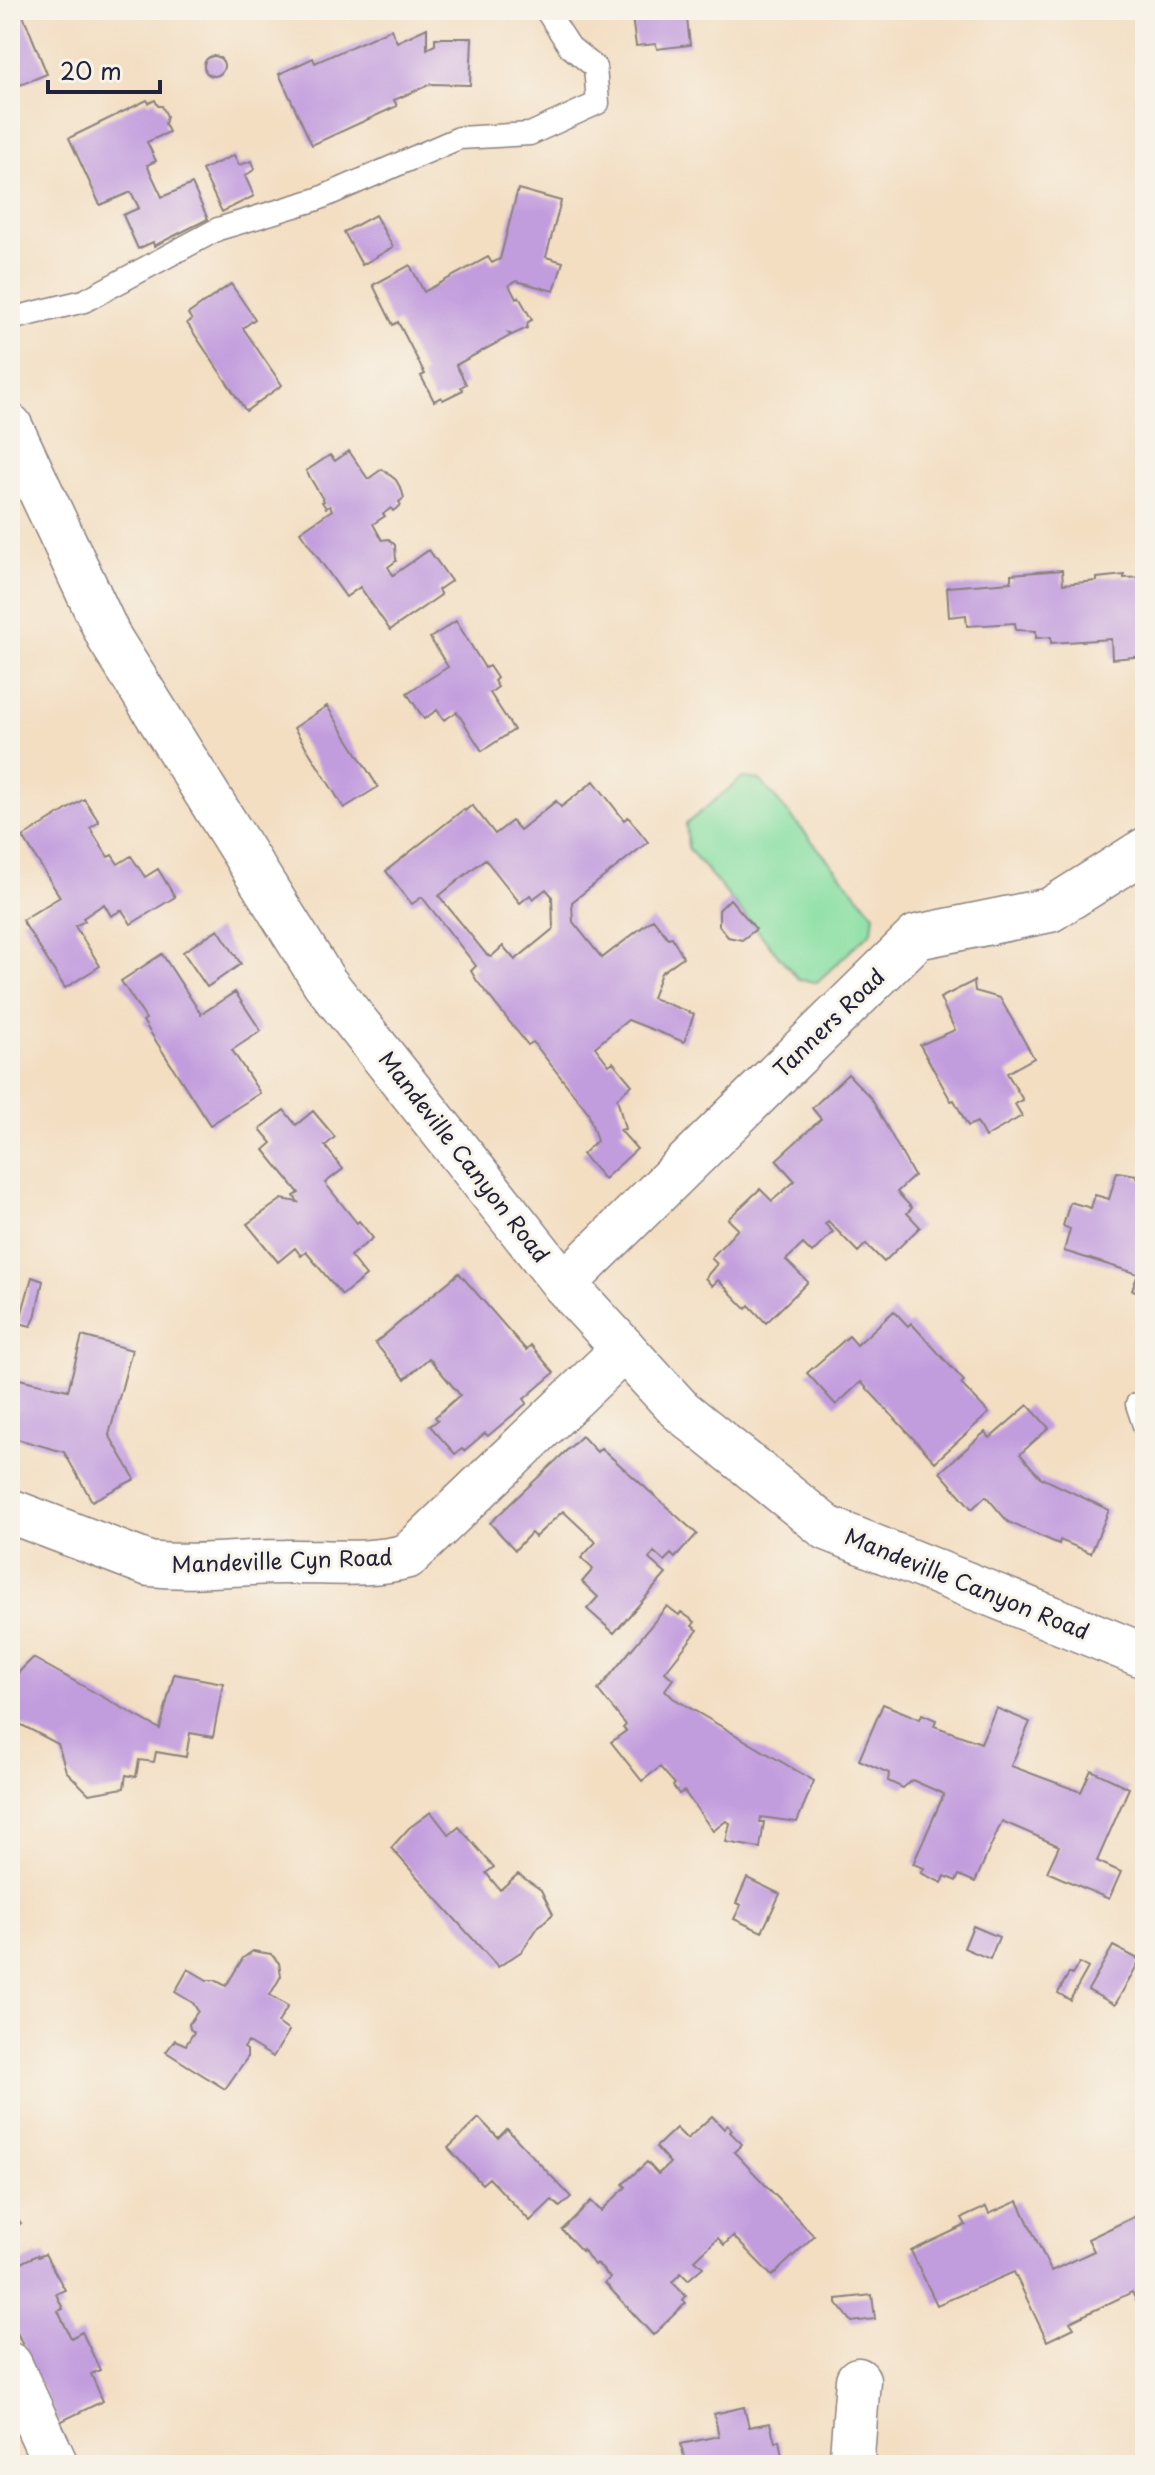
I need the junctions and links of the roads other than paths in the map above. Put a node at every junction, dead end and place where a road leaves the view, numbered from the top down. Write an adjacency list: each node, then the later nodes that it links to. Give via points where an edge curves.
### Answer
1 (546, 10): 2 (lane, via 570,47 595,67 598,103 530,134 459,138 318,199 218,229 84,301)
2 (10, 319)
3 (10, 426): 5 (street, Mandeville Canyon Road, via 110,639 325,983)
4 (1145, 850): 5 (street, Tanners Road, via 1050,910 917,937)
5 (564, 1284): 6 (street, Mandeville Canyon Road)
6 (624, 1349): 9 (street, Mandeville Cyn Road, via 408,1556 385,1562 149,1564); 10 (street, Mandeville Canyon Road, via 680,1410 827,1528)
7 (1137, 1404): 8 (lane)
8 (1145, 1428)
9 (10, 1511)
10 (1144, 1651)
11 (10, 2365): 13 (street)
12 (858, 2380): 14 (street)
13 (56, 2465)
14 (855, 2465)

